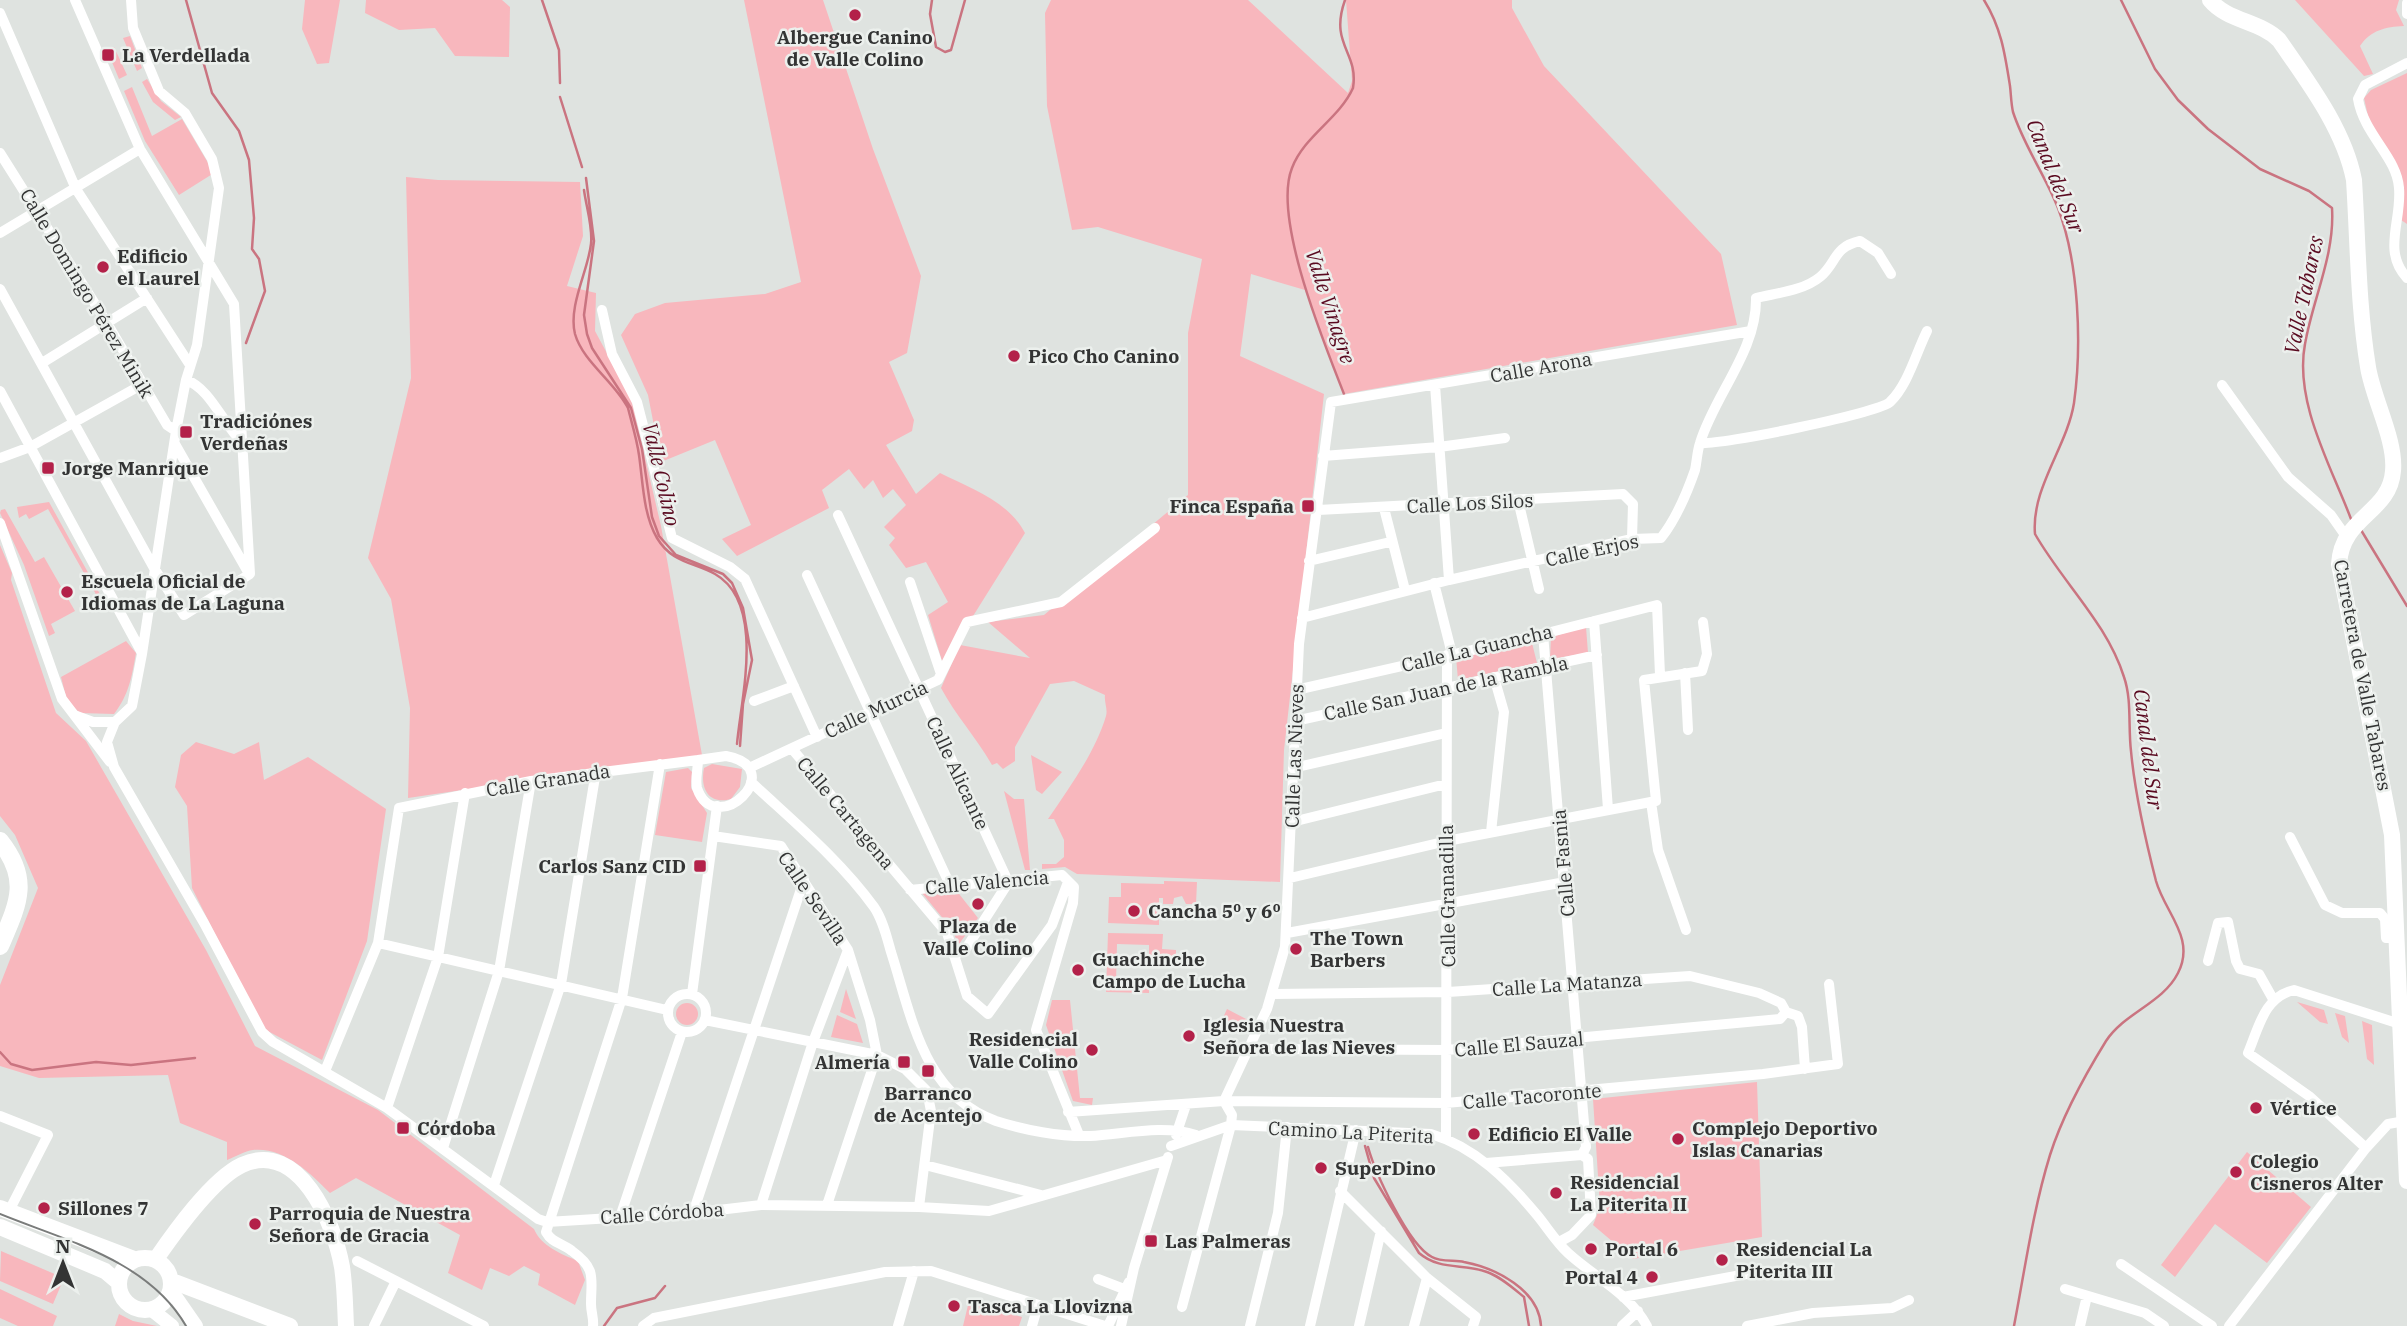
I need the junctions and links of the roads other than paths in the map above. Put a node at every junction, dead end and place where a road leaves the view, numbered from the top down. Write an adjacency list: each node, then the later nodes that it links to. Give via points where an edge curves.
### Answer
1 (131, 0): 13 (street, via 132,28 159,91 185,113 212,159 219,188)
2 (2210, 0): 49 (main road, Carretera de Valle Tabares, via 2218,9 2279,40 2350,158 2368,369 2393,472 2386,494)
3 (80, 2): 8 (street)
4 (2407, 3): 6 (street)
5 (0, 13): 10 (street)
6 (2407, 14)
7 (2407, 63): 15 (street, via 2365,85 2358,99 2365,126 2385,153 2399,184 2393,252)
8 (140, 149): 10 (street); 13 (street)
9 (0, 153): 11 (street, Calle Domingo Pérez Minik)
10 (76, 189): 11 (street); 17 (street)
11 (38, 212): 12 (street); 19 (street, Calle Domingo Pérez Minik)
12 (0, 233)
13 (209, 260): 23 (street); 33 (street, via 234,304)
14 (1891, 274): 20 (street, Calle Erjos, via 1871,246 1850,243 1836,253 1821,277 1800,288 1756,298)
15 (2407, 278)
16 (0, 289): 22 (street)
17 (147, 298): 19 (street); 23 (street)
18 (602, 310): 76 (street, Calle Cartagena, via 612,354 637,402 672,538 730,567 744,579)
19 (107, 323): 22 (street); 25 (street, Calle Domingo Pérez Minik)
20 (1751, 331): 26 (street, Calle Arona); 34 (street, Calle Erjos)
21 (1927, 331): 34 (street, via 1899,391 1887,405 1827,421)
22 (42, 363): 30 (street)
23 (190, 365): 24 (street)
24 (186, 380): 31 (street); 33 (street, via 197,384)
25 (143, 384): 30 (street); 31 (street, Calle Domingo Pérez Minik, via 167,425)
26 (1435, 385): 29 (street, Calle Arona); 37 (street)
27 (2222, 385): 49 (street, via 2275,461)
28 (0, 391): 36 (street)
29 (1331, 402): 38 (street, Calle Las Nieves)
30 (75, 422): 36 (street); 54 (street)
31 (176, 430): 35 (street)
32 (1505, 438): 37 (street)
33 (242, 442): 55 (street)
34 (1700, 443): 50 (street, Calle Erjos, via 1695,468 1670,526 1661,538)
35 (175, 444): 40 (street); 41 (street)
36 (30, 447): 39 (street); 65 (street)
37 (1439, 447): 38 (street); 43 (street)
38 (1323, 456): 45 (street, Calle Las Nieves)
39 (0, 458)
40 (170, 468): 41 (street); 54 (street)
41 (191, 472): 55 (street)
42 (1518, 500): 43 (street, Calle Los Silos); 50 (street, Calle Los Silos, via 1623,494 1633,504); 53 (street)
43 (1444, 505): 44 (street, Calle Los Silos); 57 (street)
44 (1384, 508): 45 (street, Calle Los Silos); 51 (street)
45 (1318, 510): 52 (street, Calle Las Nieves)
46 (838, 515): 78 (street, Calle Alicante)
47 (0, 523): 82 (street, via 62,699)
48 (1155, 528): 73 (street, Calle Murcia, via 1061,602 967,622)
49 (2345, 535): 119 (main road, Carretera de Valle Tabares, via 2339,564 2388,806)
50 (1632, 540): 53 (street, Calle Erjos)
51 (1390, 542): 52 (street); 61 (street)
52 (1309, 561): 63 (street, Calle Las Nieves)
53 (1533, 562): 57 (street, Calle Erjos); 60 (street)
54 (154, 568): 55 (street, via 184,615); 62 (street)
55 (250, 574)
56 (807, 575): 81 (street)
57 (1449, 580): 59 (street, Calle Erjos)
58 (910, 582): 73 (street)
59 (1434, 583): 61 (street, Calle Erjos); 69 (street, Calle Granadilla)
60 (1539, 589)
61 (1405, 590): 63 (street, Calle Erjos)
62 (147, 618): 65 (street); 68 (street)
63 (1302, 618): 79 (street, Calle Las Nieves)
64 (1594, 621): 67 (street, Calle La Guancha); 70 (street); 74 (street, Calle La Guancha, via 1657,605)
65 (126, 622): 68 (street)
66 (1703, 622): 72 (street, via 1707,654 1702,671)
67 (1543, 634): 69 (street, Calle La Guancha); 71 (street, Calle Fasnia)
68 (142, 654): 84 (street, via 132,706)
69 (1449, 654): 77 (street, Calle Granadilla); 79 (street, Calle La Guancha)
70 (1597, 655): 71 (street, Calle San Juan de la Rambla); 101 (street)
71 (1546, 665): 75 (street, Calle San Juan de la Rambla); 102 (street, Calle Fasnia)
72 (1685, 673): 74 (street); 85 (street)
73 (941, 674): 78 (street, Calle Murcia)
74 (1660, 675): 99 (street, via 1644,680)
75 (1494, 677): 77 (street, Calle San Juan de la Rambla); 104 (street, via 1504,712)
76 (794, 686): 80 (street); 87 (street, Calle Cartagena)
77 (1445, 688): 83 (street, Calle San Juan de la Rambla); 86 (street, Calle Granadilla)
78 (919, 690): 81 (street, Calle Murcia); 109 (street, Calle Alicante)
79 (1296, 690): 83 (street, Calle Las Nieves)
80 (754, 701)
81 (870, 713): 87 (street, Calle Murcia); 114 (street)
82 (73, 714): 84 (street, via 93,722); 91 (street)
83 (1295, 721): 93 (street, Calle Las Nieves)
84 (115, 722): 91 (street, via 107,742)
85 (1688, 730)
86 (1446, 733): 93 (street); 97 (street, Calle Granadilla)
87 (817, 737): 88 (street, Calle Murcia)
88 (793, 750): 92 (street, Calle Murcia); 115 (street, Calle Cartagena)
89 (698, 760): 90 (street, Calle Granada); 92 (street, via 726,756 740,759); 100 (street, via 697,788)
90 (660, 764): 94 (street, Calle Granada); 133 (street)
91 (114, 767): 147 (street, via 262,1032)
92 (749, 768): 96 (street)
93 (1293, 768): 103 (street, Calle Las Nieves)
94 (596, 771): 95 (street, Calle Granada); 128 (street)
95 (531, 781): 98 (street, Calle Granada); 126 (street)
96 (751, 782): 100 (street, via 743,799); 161 (street, via 827,853 876,909 923,1052 940,1083 965,1107 996,1121)
97 (1446, 785): 103 (street); 108 (street, Calle Granadilla)
98 (465, 793): 121 (street, Calle Granada, via 399,808); 124 (street)
99 (1653, 802): 101 (street); 117 (street, via 1658,850)
100 (717, 806): 105 (street)
101 (1608, 809): 102 (street)
102 (1560, 818): 104 (street); 113 (street, Calle Fasnia)
103 (1292, 822): 110 (street, Calle Las Nieves)
104 (1491, 832): 108 (street)
105 (713, 836): 111 (street, Calle Sevilla, via 781,846); 131 (street)
106 (2290, 837): 119 (street, via 2325,905 2342,912 2380,913 2386,938)
107 (0, 841): 120 (main road, via 16,864 19,879 17,905)
108 (1447, 841): 110 (street); 116 (street, Calle Granadilla)
109 (1007, 878): 112 (street, Calle Valencia, via 1062,875); 114 (street, Calle Valencia); 123 (street, via 967,947)
110 (1290, 878): 118 (street, Calle Las Nieves)
111 (804, 880): 122 (street, Calle Sevilla); 139 (street)
112 (1068, 881): 123 (street, Calle Cartagena, via 1052,925 988,1014 967,996); 153 (street, Calle Valencia, via 1074,887 1073,903 1036,1030)
113 (1565, 881): 116 (street); 127 (street, Calle Fasnia)
114 (950, 885): 115 (street, Calle Valencia)
115 (910, 890): 123 (street, Calle Cartagena, via 947,933)
116 (1447, 902): 118 (street); 130 (street, Calle Granadilla)
117 (1686, 930)
118 (1287, 933): 132 (street, Calle Las Nieves)
119 (2397, 938): 138 (main road, Carretera de Valle Tabares)
120 (1, 943)
121 (378, 943): 124 (street); 147 (street)
122 (848, 950): 142 (street); 145 (street, Calle Sevilla)
123 (954, 956)
124 (438, 957): 126 (street); 152 (street)
125 (2208, 961): 134 (street, via 2218,923 2228,922 2236,961 2241,969 2259,974)
126 (499, 971): 128 (street); 166 (street)
127 (1573, 983): 130 (street, Calle La Matanza); 136 (street, Calle La Matanza, via 1690,976 1759,993 1781,1003); 141 (street, Calle Fasnia)
128 (561, 984): 133 (street); 173 (street)
129 (1829, 984): 146 (street, Calle Tacoronte, via 1838,1064)
130 (1448, 992): 132 (street, Calle La Matanza); 144 (street, Calle Granadilla)
131 (692, 994): 135 (street, via 676,996); 137 (street, via 705,1006)
132 (1272, 994): 143 (street, Calle Las Nieves)
133 (622, 998): 135 (street); 182 (street)
134 (2273, 999): 138 (street, via 2294,990); 167 (street, via 2248,1053 2309,1096)
135 (667, 1010): 140 (street, via 669,1022)
136 (1786, 1012): 141 (street, Calle El Sauzal, via 1780,1019); 146 (street, Calle La Matanza, via 1798,1016 1802,1027)
137 (705, 1020): 139 (street); 140 (street, via 699,1028)
138 (2403, 1021): 155 (main road, Carretera de Valle Tabares)
139 (754, 1029): 142 (street); 180 (street)
140 (682, 1032): 181 (street)
141 (1578, 1040): 144 (street, Calle El Sauzal); 148 (street, Calle Fasnia)
142 (813, 1042): 145 (street); 176 (street)
143 (1248, 1049): 144 (street, Calle El Sauzal); 149 (street, Calle Las Nieves)
144 (1447, 1050): 150 (street, Calle Granadilla)
145 (877, 1055): 171 (street, via 905,1069 927,1091 931,1111); 177 (street)
146 (1805, 1069): 148 (street, Calle Tacoronte)
147 (325, 1072): 152 (street)
148 (1582, 1092): 150 (street, Calle Tacoronte); 168 (street, Calle Fasnia, via 1586,1147)
149 (1224, 1101): 150 (street, Calle Tacoronte); 151 (street, Calle Tacoronte); 156 (street, via 1232,1115)
150 (1446, 1103): 164 (street, Calle Granadilla)
151 (1186, 1105): 153 (street, Calle Tacoronte); 158 (street)
152 (387, 1108): 166 (street)
153 (1068, 1112): 161 (street, via 1064,1128); 162 (street, Calle Valencia)
154 (0, 1116): 179 (street, via 48,1135)
155 (2405, 1121): 167 (street, via 2388,1124); 172 (main road, Carretera de Valle Tabares)
156 (1231, 1125): 157 (street, Camino La Piterita); 163 (street, Camino La Piterita); 204 (street)
157 (1287, 1127): 159 (street, Camino La Piterita); 221 (street, via 1278,1213)
158 (1178, 1129): 160 (street); 163 (street); 165 (street)
159 (1356, 1130): 164 (street, Camino La Piterita); 174 (street)
160 (1150, 1131): 162 (street); 165 (street, via 1170,1136)
161 (1055, 1133): 162 (street)
162 (1079, 1135)
163 (1196, 1136): 165 (street, Camino La Piterita)
164 (1446, 1138): 170 (street, Camino La Piterita)
165 (1172, 1144): 169 (street)
166 (443, 1148): 173 (street)
167 (2366, 1148): 233 (street)
168 (1582, 1154): 170 (street); 185 (street, Calle Fasnia, via 1588,1159 1591,1215)
169 (1167, 1160): 175 (street, Calle Córdoba); 192 (street)
170 (1486, 1163): 185 (street, Camino La Piterita, via 1515,1188)
171 (925, 1165): 175 (street); 178 (street)
172 (2407, 1181)
173 (494, 1185): 182 (street)
174 (1340, 1191): 184 (street); 222 (street)
175 (1044, 1195): 178 (street, Calle Córdoba, via 989,1211)
176 (761, 1205): 177 (street, Calle Córdoba); 180 (street, Calle Córdoba)
177 (827, 1205): 178 (street, Calle Córdoba)
178 (919, 1207)
179 (4, 1209): 186 (main road)
180 (693, 1213): 181 (street, Calle Córdoba)
181 (620, 1217): 182 (street, Calle Córdoba)
182 (547, 1222): 216 (street, via 550,1240 573,1251 594,1279)
183 (0, 1227): 196 (main road, via 105,1271)
184 (1381, 1231): 193 (street); 223 (street)
185 (1559, 1242): 201 (street, Camino La Piterita)
186 (134, 1259): 187 (main road); 196 (main road)
187 (156, 1259): 197 (main road, via 169,1272); 212 (main road, via 187,1213 239,1166 261,1159 279,1161 306,1184 334,1237 342,1266)
188 (356, 1261): 195 (street)
189 (2121, 1264): 232 (street)
190 (914, 1271): 203 (street, via 931,1271); 217 (street, via 885,1272 654,1318); 218 (street)
191 (1762, 1271): 201 (street)
192 (1133, 1272): 198 (street); 220 (street)
193 (1427, 1278): 224 (street); 225 (street, via 1476,1317)
194 (1098, 1279): 198 (street)
195 (396, 1281): 208 (street); 213 (street)
196 (118, 1282): 205 (main road, via 125,1302)
197 (171, 1286): 205 (main road, via 167,1299); 210 (street); 211 (main road)
198 (1124, 1289): 220 (street)
199 (2065, 1289): 200 (street)
200 (2087, 1296): 230 (street); 231 (street, via 2145,1313)
201 (1623, 1297): 206 (street, Camino La Piterita)
202 (1909, 1300): 207 (street, via 1892,1308)
203 (1038, 1306): 219 (street); 220 (street)
204 (1182, 1307)
205 (152, 1310): 209 (street)
206 (1638, 1311): 226 (street); 227 (street, Camino La Piterita)
207 (1824, 1313): 228 (street); 229 (street)
208 (460, 1314): 214 (street); 215 (street)
209 (172, 1326)
210 (196, 1326)
211 (290, 1326)
212 (346, 1326)
213 (374, 1326)
214 (454, 1326)
215 (484, 1326)
216 (593, 1326)
217 (643, 1326)
218 (898, 1326)
219 (1032, 1326)
220 (1112, 1326)
221 (1250, 1326)
222 (1310, 1326)
223 (1359, 1326)
224 (1414, 1326)
225 (1473, 1326)
226 (1622, 1326)
227 (1647, 1326)
228 (1747, 1326)
229 (1818, 1326)
230 (2080, 1326)
231 (2164, 1326)
232 (2212, 1326)
233 (2229, 1326)

